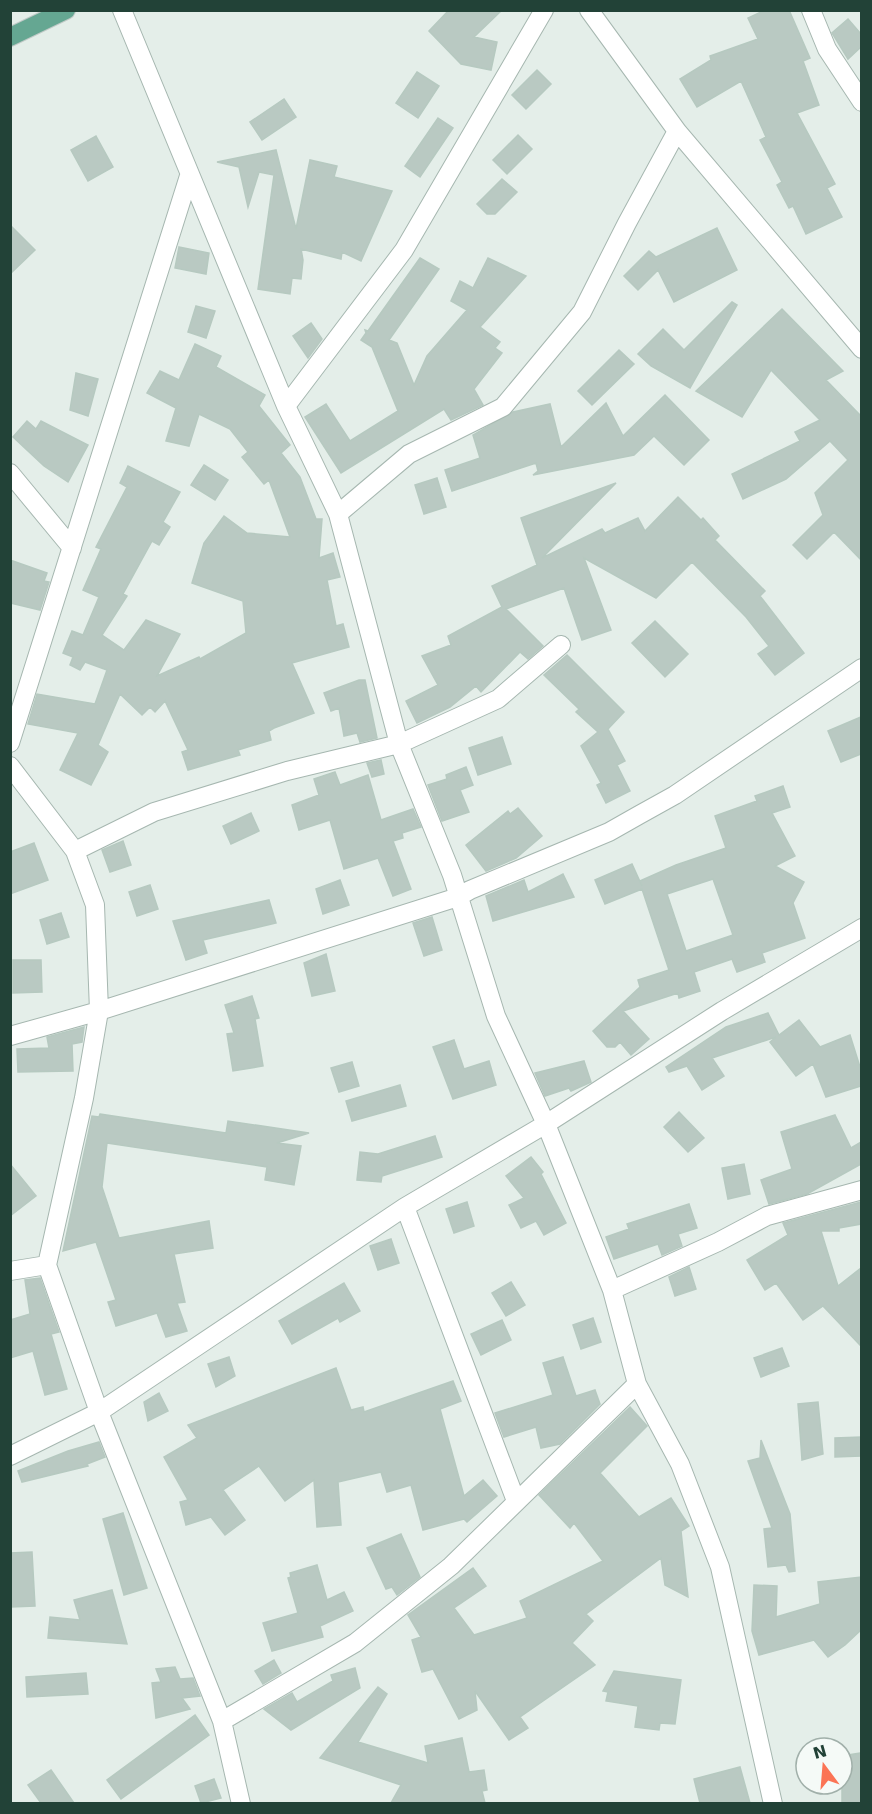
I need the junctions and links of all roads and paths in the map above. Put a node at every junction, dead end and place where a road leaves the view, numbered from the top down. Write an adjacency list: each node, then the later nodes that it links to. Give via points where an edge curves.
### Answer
1 (66, 10): 6 (main road)
2 (122, 10): 9 (street)
3 (544, 10): 11 (street, via 404,250)
4 (589, 10): 8 (street)
5 (811, 10): 7 (street, via 827,50)
6 (10, 37)
7 (861, 102)
8 (677, 131): 10 (street); 13 (street, via 582,312 503,406 409,454)
9 (189, 176): 11 (street); 14 (street)
10 (861, 349)
11 (286, 406): 13 (street)
12 (10, 473): 14 (street)
13 (338, 514): 18 (street)
14 (72, 548): 17 (street)
15 (561, 645): 18 (street, via 498,699)
16 (861, 668): 21 (street, via 666,800 609,832)
17 (10, 743)
18 (399, 744): 20 (street, via 288,771 154,812); 21 (street)
19 (10, 766): 20 (street)
20 (75, 851): 23 (street, via 95,905)
21 (459, 897): 23 (street); 25 (street, via 496,1016)
22 (861, 928): 25 (street)
23 (99, 1011): 24 (street); 28 (street)
24 (10, 1036)
25 (546, 1124): 27 (street); 30 (street)
26 (861, 1190): 30 (street, via 767,1216)
27 (405, 1207): 32 (street); 34 (street)
28 (47, 1265): 29 (street); 32 (street)
29 (10, 1271)
30 (612, 1290): 31 (street)
31 (637, 1384): 34 (street); 37 (street, via 680,1464 720,1567)
32 (99, 1412): 33 (street); 35 (street)
33 (10, 1456)
34 (516, 1501): 35 (street, via 451,1566 355,1643)
35 (222, 1721): 36 (street)
36 (242, 1803)
37 (773, 1803)

